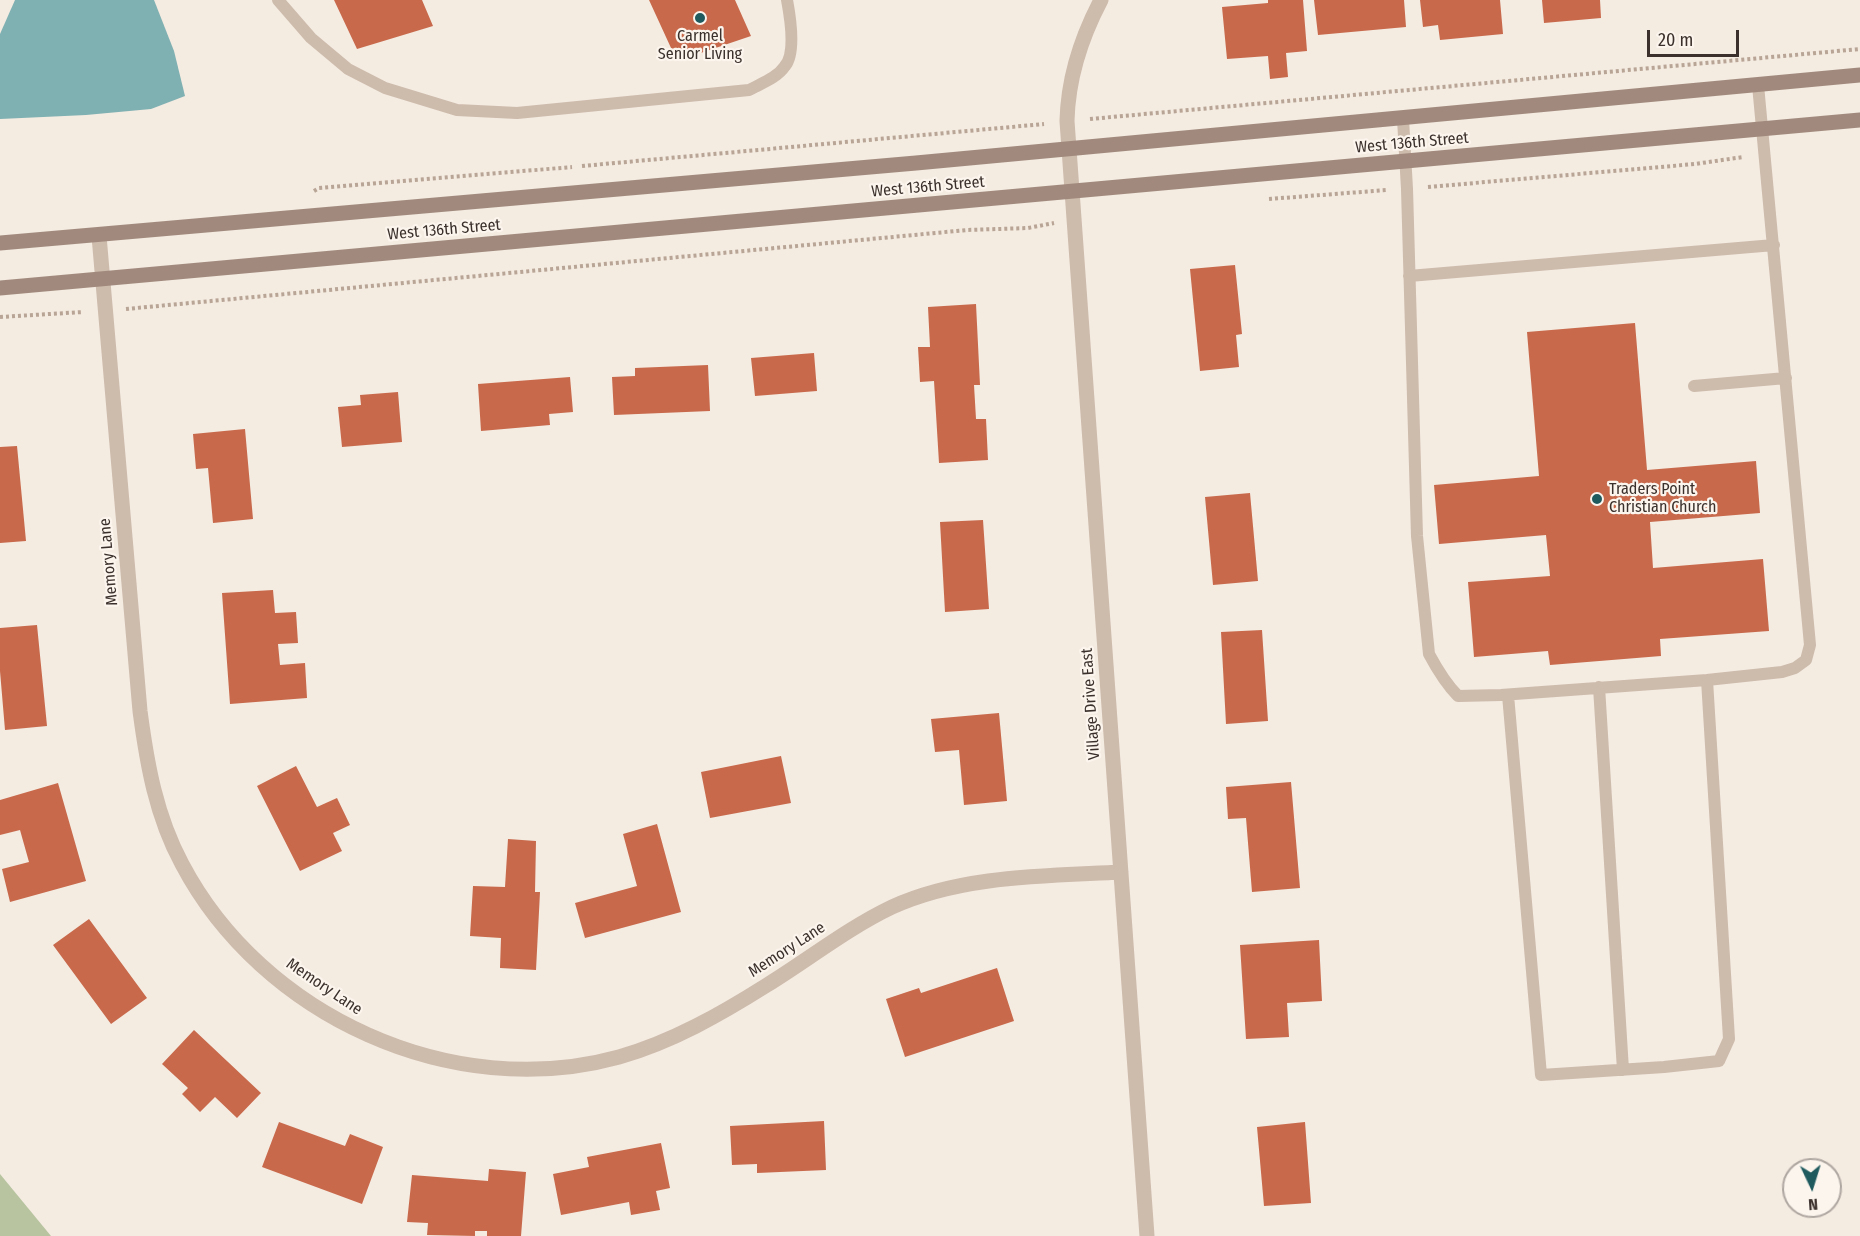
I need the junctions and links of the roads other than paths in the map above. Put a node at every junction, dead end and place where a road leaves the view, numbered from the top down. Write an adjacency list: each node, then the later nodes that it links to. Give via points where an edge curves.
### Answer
1 (278, 0): 2 (lane, via 311,38 348,69 385,88 457,110 517,113 749,90 786,65 791,53)
2 (787, 0)
3 (1101, 0): 9 (street, Village Drive East, via 1090,20 1070,82)
4 (1860, 75): 5 (street, West 136th Street)
5 (1758, 85): 6 (street, West 136th Street); 8 (lane)
6 (1403, 119): 9 (street, West 136th Street); 10 (lane)
7 (1860, 120): 8 (street, West 136th Street)
8 (1763, 128): 10 (street, West 136th Street); 14 (lane)
9 (1069, 148): 11 (street, Village Drive East); 12 (street, West 136th Street)
10 (1406, 162): 11 (street, West 136th Street); 15 (lane)
11 (1071, 192): 16 (street, West 136th Street); 23 (street, Village Drive East)
12 (99, 236): 13 (street, West 136th Street); 16 (street, Memory Lane)
13 (0, 243)
14 (1774, 245): 15 (lane); 18 (lane)
15 (1409, 276): 22 (lane, via 1417,536 1429,654 1458,696)
16 (103, 279): 17 (street, West 136th Street); 23 (street, Memory Lane, via 140,711 155,796 181,863 216,917 260,964 330,1016 428,1057 510,1069 583,1065 628,1054 689,1030 864,922 926,895 1000,880)
17 (0, 288)
18 (1786, 378): 19 (lane); 20 (lane, via 1810,645 1806,660 1795,668)
19 (1694, 386)
20 (1707, 680): 21 (lane); 24 (lane, via 1729,1039 1719,1061)
21 (1599, 687): 22 (lane); 24 (lane)
22 (1508, 695): 24 (lane, via 1540,1075)
23 (1121, 872): 25 (street, Village Drive East)
24 (1623, 1070)
25 (1147, 1236)

